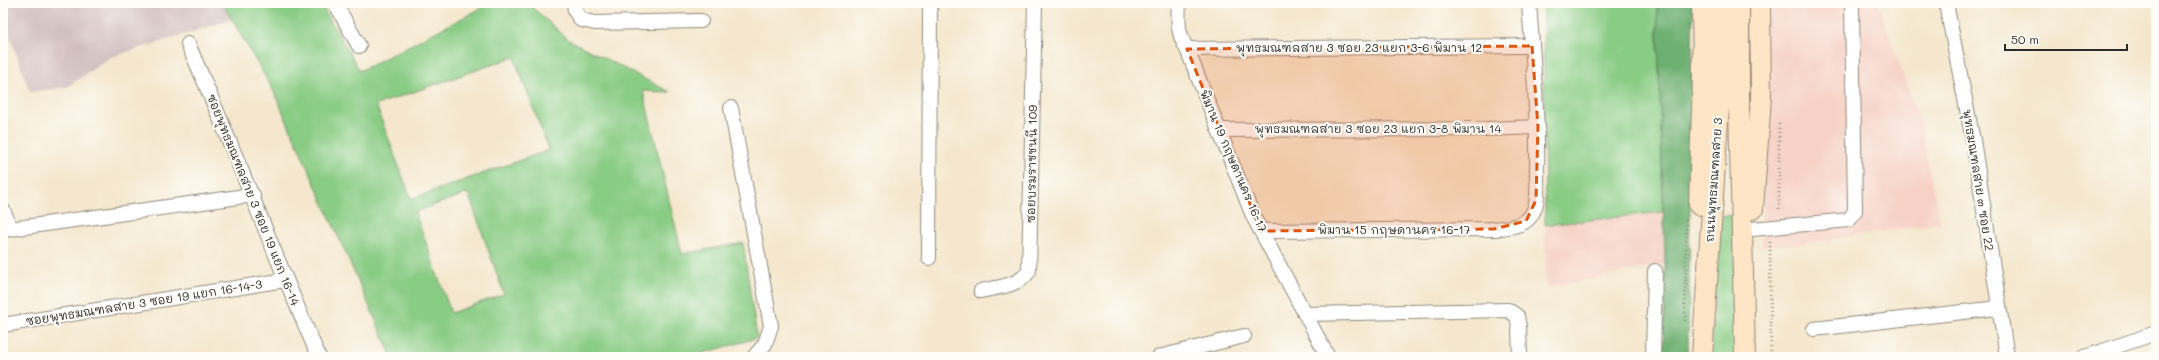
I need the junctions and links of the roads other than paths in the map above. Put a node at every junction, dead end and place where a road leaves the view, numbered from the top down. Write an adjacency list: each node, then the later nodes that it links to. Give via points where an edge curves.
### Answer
1 (335, 3): 15 (street)
2 (574, 3): 13 (street, via 575,11 581,20 595,23)
3 (930, 3): 26 (street)
4 (1035, 3): 29 (street, ซอยบรมราชชนนี 109, via 1029,271 1015,283)
5 (1178, 3): 17 (street, พิมาน 19 กฤษดานคร 16-17, via 1178,28 1180,38)
6 (1529, 3): 16 (street)
7 (1702, 3): 31 (main road, via 1703,73 1699,203)
8 (1719, 3): 31 (main road, ถนนพุทธมณฑลสาย 3, via 1719,107)
9 (1739, 3): 33 (main road, ถนนพุทธมณฑลสาย 3)
10 (1760, 3): 23 (main road)
11 (1852, 3): 23 (street, via 1855,211 1849,220)
12 (1946, 3): 30 (street, พุทธมณฑลสาย ๓ ซอย 22, via 1973,140)
13 (701, 21)
14 (188, 44): 21 (street, ซอยพุทธมณฑลสาย 3 ซอย 19 แยก 16-14)
15 (359, 46)
16 (1532, 46): 17 (street, พุทธมณฑลสาย 3 ซอย 23 แยก 3-6 พิมาน 12); 19 (street)
17 (1187, 49): 20 (street, พิมาน 19 กฤษดานคร 16-17)
18 (731, 108): 39 (street, via 771,326 765,344)
19 (1538, 127): 20 (street, พุทธมณฑลสาย 3 ซอย 23 แยก 3-8 พิมาน 14); 25 (street, พิมาน 15 กฤษดานคร 16-17, via 1536,200 1533,213 1526,221 1515,226 1494,229)
20 (1219, 130): 25 (street, พิมาน 19 กฤษดานคร 16-17)
21 (253, 195): 24 (street); 28 (street, ซอยพุทธมณฑลสาย 3 ซอย 19 แยก 16-14)
22 (3, 210): 24 (street)
23 (1761, 228): 33 (main road)
24 (7, 229)
25 (1261, 231): 32 (street, พิมาน 19 กฤษดานคร 16-17)
26 (929, 258)
27 (1655, 271): 43 (street)
28 (285, 280): 34 (street, ซอยพุทธมณฑลสาย 3 ซอย 19 แยก 16-14-3); 38 (street, ซอยพุทธมณฑลสาย 3 ซอย 19 แยก 16-14)
29 (981, 291)
30 (1998, 308): 35 (street); 46 (street, พุทธมณฑลสาย ๓ ซอย 22)
31 (1704, 313): 44 (main road, ถนนพุทธมณฑลสาย 3)
32 (1305, 314): 41 (street, พิมาน 19 กฤษดานคร 16-17); 42 (street, via 1508,310 1517,316)
33 (1745, 314): 45 (main road, ถนนพุทธมณฑลสาย 3)
34 (3, 325)
35 (1814, 329)
36 (2156, 333): 47 (street)
37 (1244, 336): 40 (street)
38 (319, 357)
39 (754, 357)
40 (1159, 357)
41 (1328, 357)
42 (1520, 357)
43 (1653, 357)
44 (1702, 357)
45 (1746, 357)
46 (2007, 357)
47 (2084, 357)

